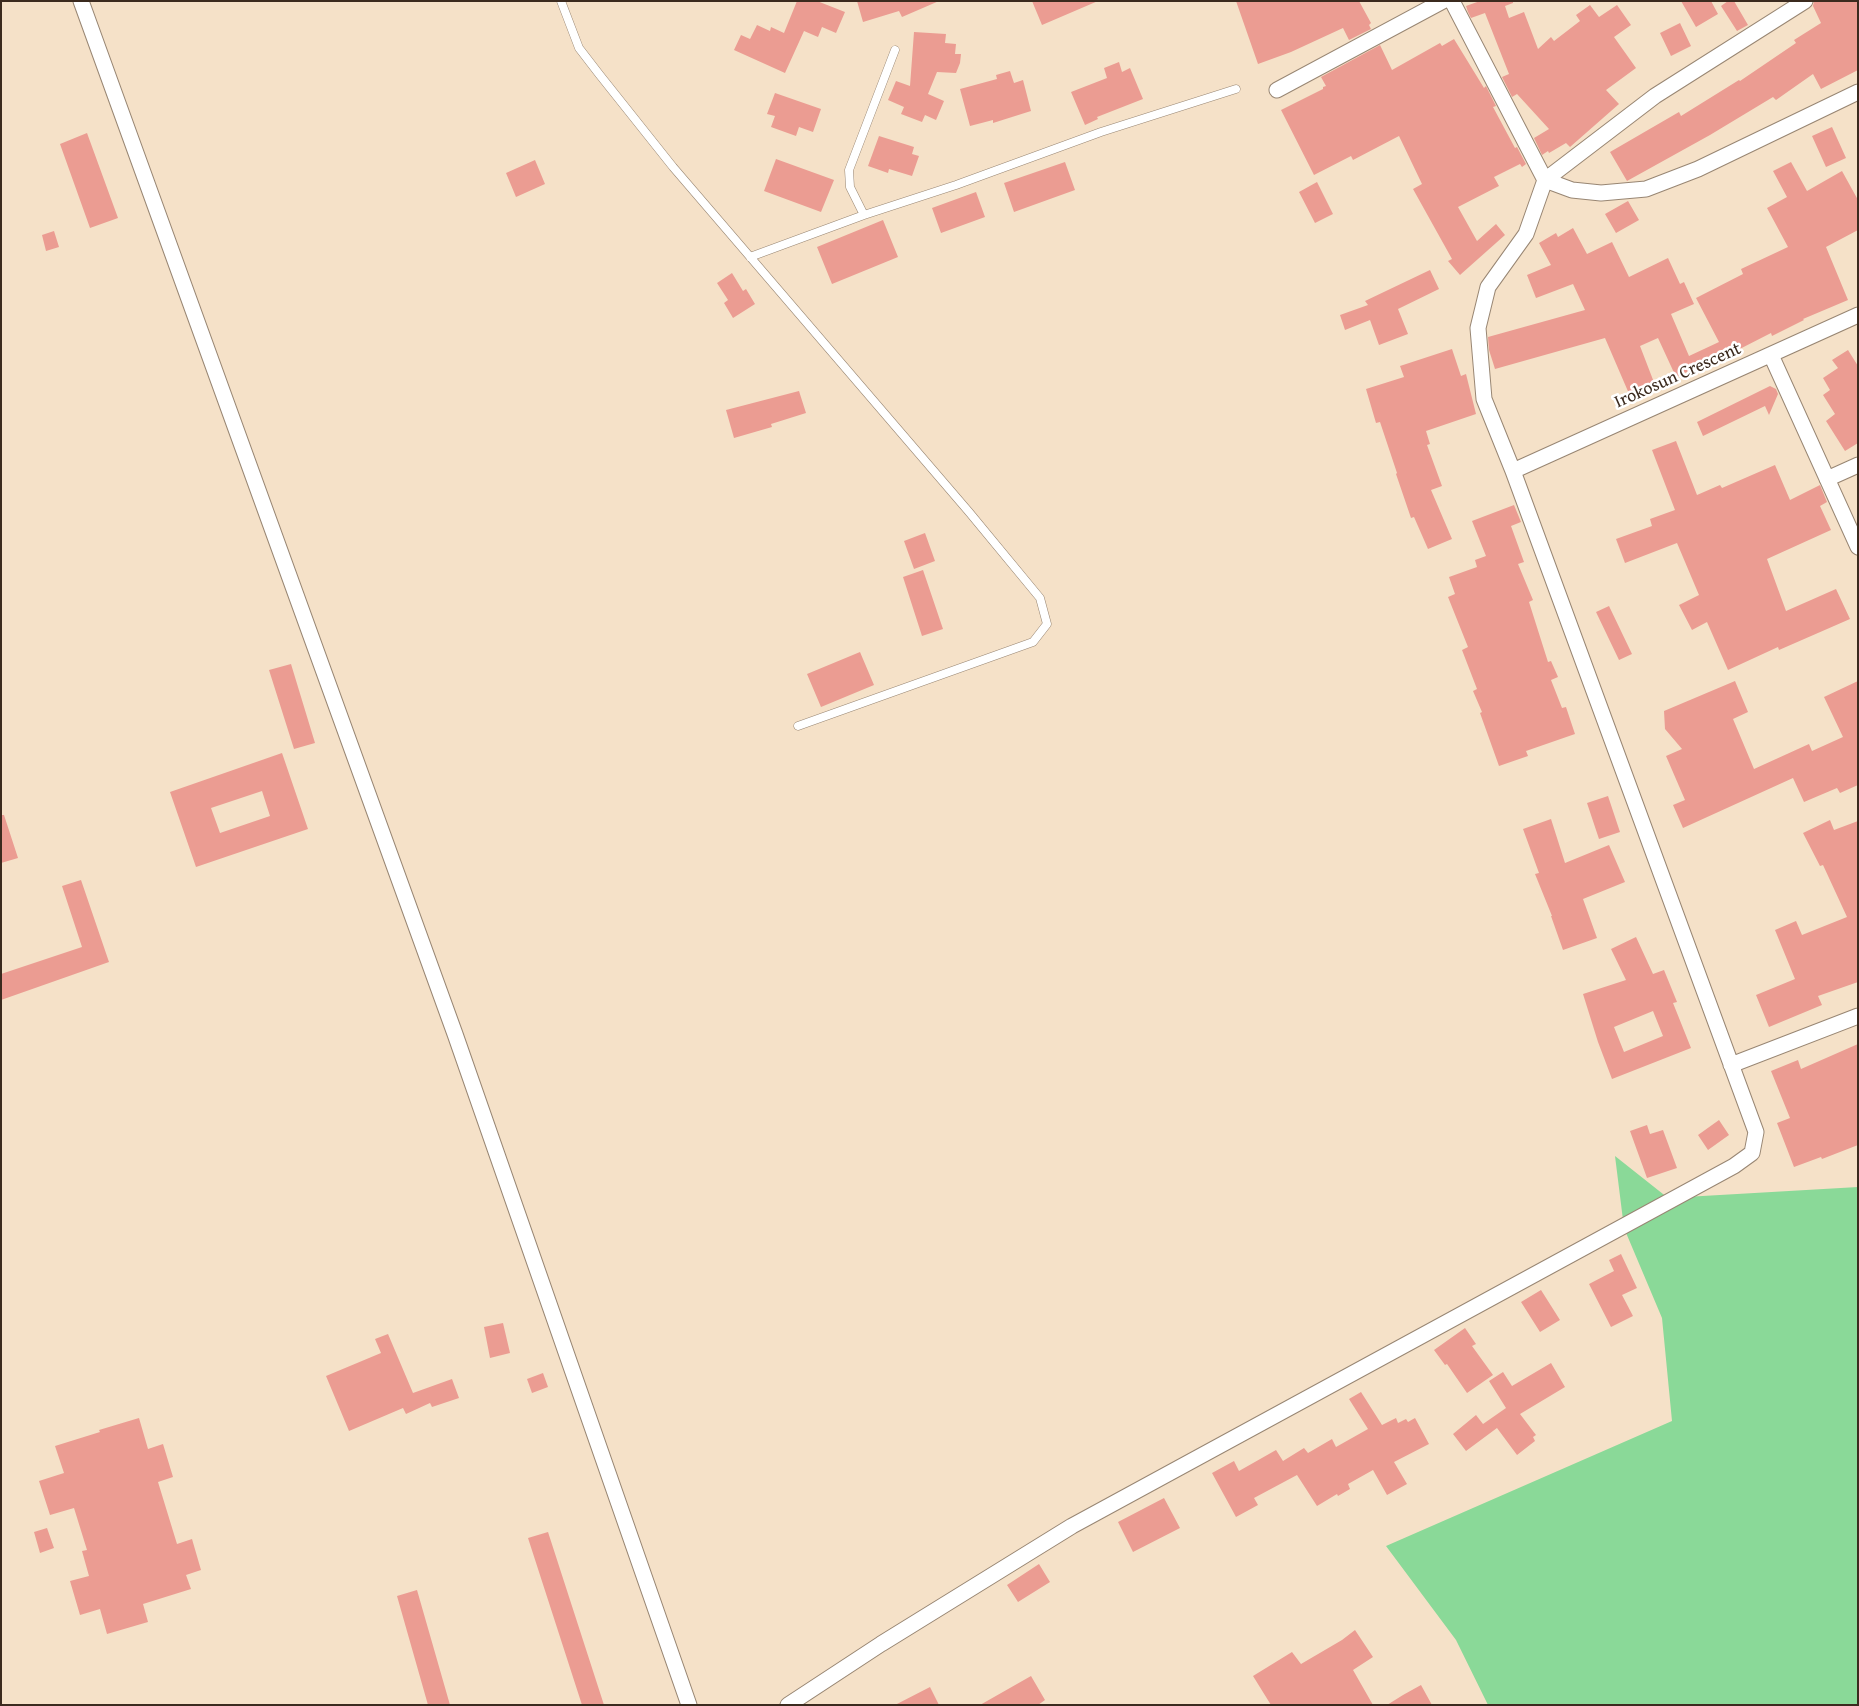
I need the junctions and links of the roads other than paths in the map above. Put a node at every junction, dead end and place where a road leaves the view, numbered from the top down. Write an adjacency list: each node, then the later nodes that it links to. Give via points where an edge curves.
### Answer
1 (81, 1): 22 (street, via 455,1034)
2 (561, 1): 12 (lane, via 579,48 673,167)
3 (1443, 1): 8 (street)
4 (1452, 1): 10 (street)
5 (1804, 1): 10 (street, via 1655,96)
6 (895, 50): 11 (lane, via 849,170 850,187)
7 (1236, 89): 11 (lane, via 1101,132)
8 (1277, 90)
9 (1858, 92): 10 (street, via 1698,169 1646,189 1572,190)
10 (1545, 180): 16 (street, via 1526,234 1488,287 1478,328 1484,399)
11 (864, 215): 12 (lane)
12 (750, 257): 19 (lane, via 1040,598 1047,624 1033,642)
13 (1858, 315): 14 (street, Irokosun Crescent)
14 (1771, 355): 16 (street, Irokosun Crescent); 17 (street)
15 (1858, 465): 17 (street)
16 (1512, 471): 21 (street)
17 (1827, 479): 18 (street)
18 (1858, 547)
19 (798, 726)
20 (1858, 1016): 21 (street)
21 (1731, 1065): 23 (street, via 1756,1132 1752,1153 1734,1166 1072,1526)
22 (689, 1705)
23 (788, 1705)

